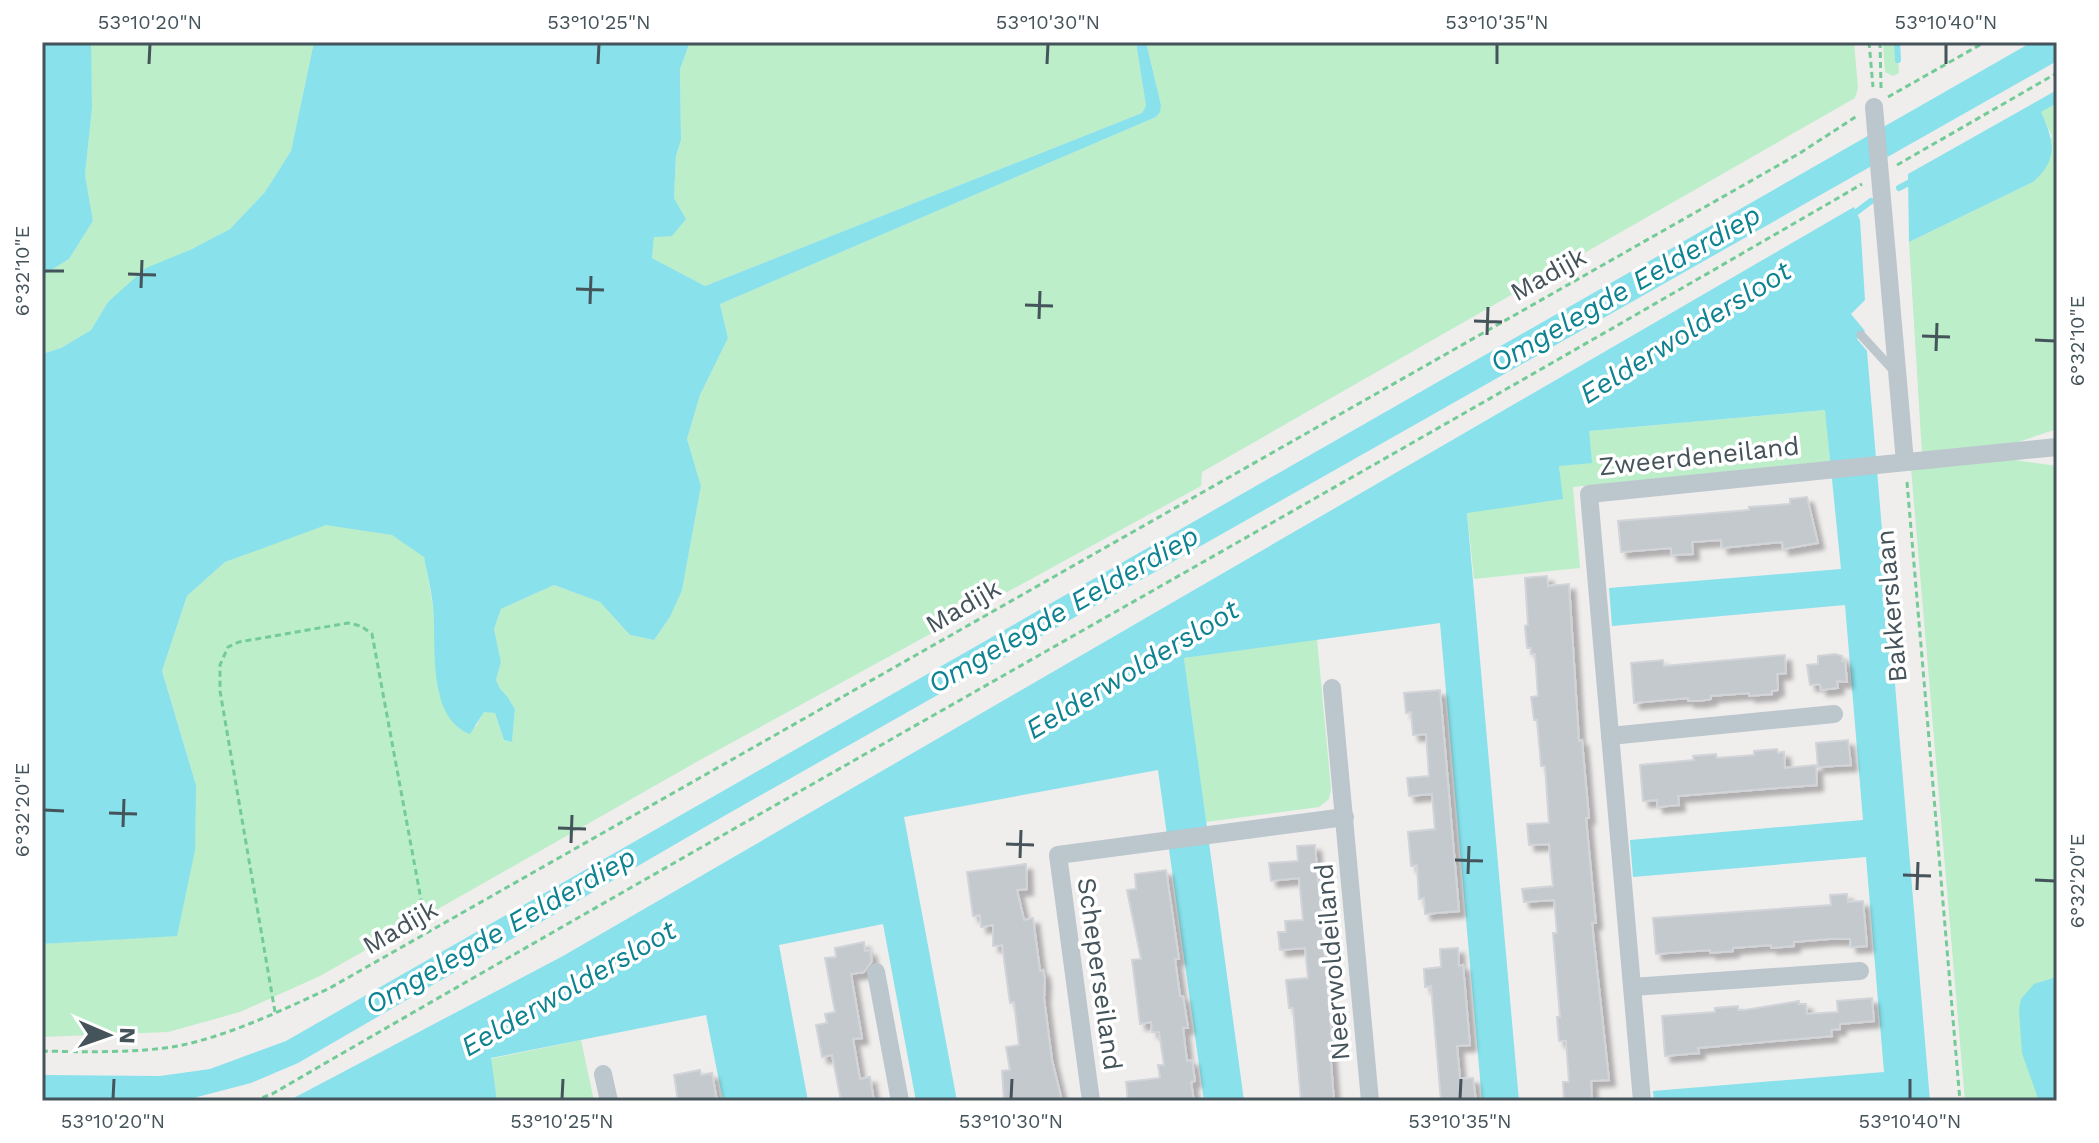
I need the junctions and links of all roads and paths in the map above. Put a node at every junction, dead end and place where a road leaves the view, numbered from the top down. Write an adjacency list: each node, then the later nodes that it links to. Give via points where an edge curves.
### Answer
1 (1869, 42): 5 (path)
2 (1880, 42): 5 (path)
3 (1985, 42): 5 (path, Madijk)
4 (2057, 73): 6 (path)
5 (1878, 111): 6 (street); 15 (path, Madijk, via 1850,119 1800,153)
6 (1882, 169): 8 (street); 22 (path, via 1484,404)
7 (1861, 335): 8 (lane)
8 (1898, 376): 10 (street)
9 (2057, 447): 10 (street, Zweerdeneiland)
10 (1905, 462): 13 (street, Zweerdeneiland, via 1589,494); 28 (path, Bakkerslaan)
11 (1332, 688): 14 (street, Neerwoldeiland)
12 (1834, 714): 13 (street)
13 (1610, 736): 18 (street, Zweerdeneiland)
14 (1345, 817): 25 (street, Scheperseiland, via 1058,855); 26 (street, Neerwoldeiland)
15 (427, 932): 19 (path, Madijk); 19 (path, via 372,634 348,623 228,647 220,665 220,691)
16 (1860, 971): 18 (street)
17 (876, 972): 24 (street)
18 (1632, 987): 27 (street, Zweerdeneiland)
19 (276, 1013): 20 (path, Madijk, via 177,1046)
20 (42, 1051)
21 (603, 1074): 23 (street)
22 (253, 1101)
23 (609, 1101)
24 (900, 1101)
25 (1091, 1101)
26 (1370, 1101)
27 (1642, 1101)
28 (1960, 1101)

